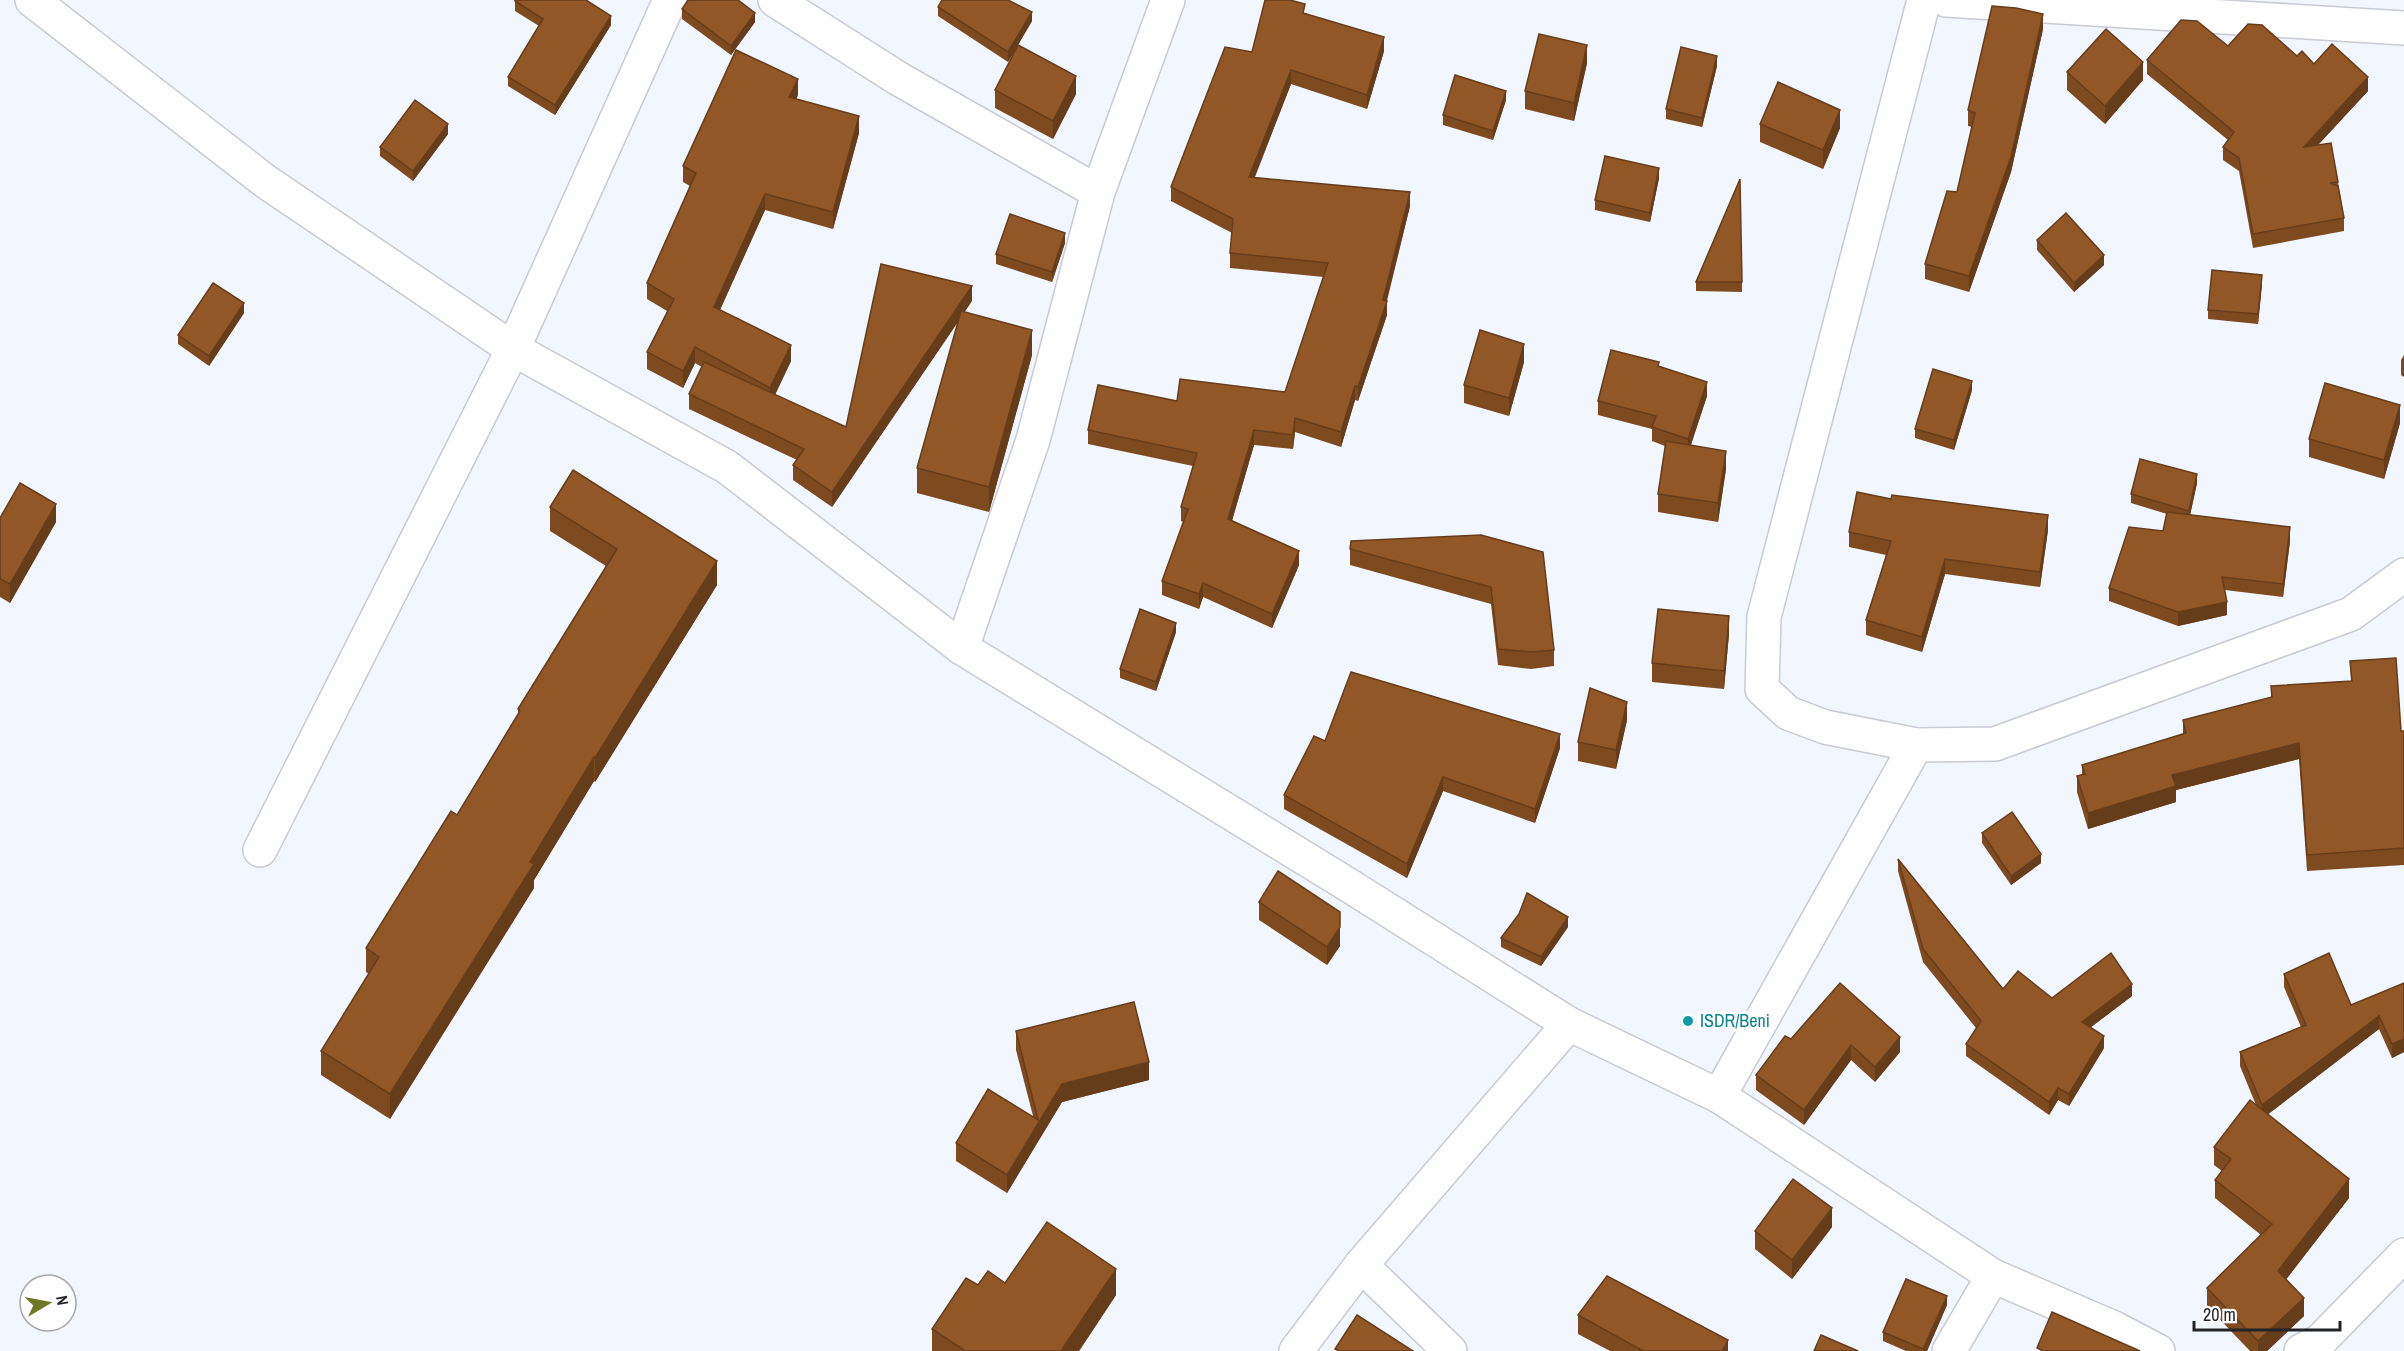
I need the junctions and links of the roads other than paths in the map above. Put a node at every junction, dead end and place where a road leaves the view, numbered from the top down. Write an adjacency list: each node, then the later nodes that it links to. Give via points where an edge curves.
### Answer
1 (32, 0): 9 (street, via 265,181)
2 (670, 0): 9 (street)
3 (775, 0): 8 (street, via 899,79)
4 (1168, 0): 8 (street)
5 (1924, 0): 12 (street, via 1764,617 1762,689 1788,713 1825,727)
6 (1946, 0): 7 (street)
7 (2404, 28)
8 (1098, 192): 11 (street, via 1033,441)
9 (513, 349): 11 (street, via 728,467); 13 (street)
10 (2404, 575): 12 (street, via 2351,614 1995,744)
11 (962, 648): 14 (street)
12 (1916, 745): 15 (street)
13 (260, 850)
14 (1569, 1024): 15 (street); 17 (street)
15 (1719, 1096): 18 (street)
16 (2404, 1255): 23 (street, via 2320,1341)
17 (1361, 1265): 19 (street); 20 (street)
18 (1994, 1276): 21 (street); 22 (street)
19 (1296, 1351)
20 (1450, 1351)
21 (1949, 1351)
22 (2158, 1351)
23 (2301, 1351)

